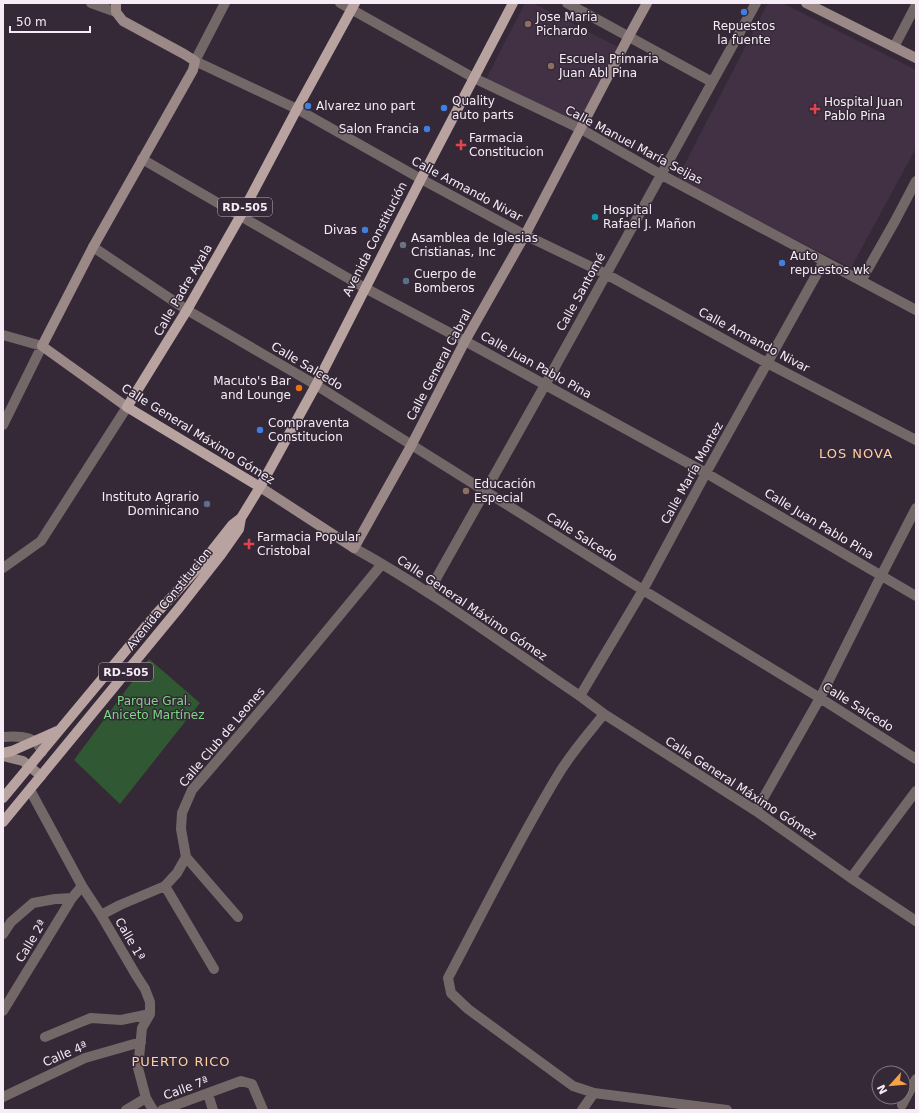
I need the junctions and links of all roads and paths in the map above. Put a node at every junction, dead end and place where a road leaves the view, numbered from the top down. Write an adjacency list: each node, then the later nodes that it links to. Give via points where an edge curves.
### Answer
1 (91, 3): 11 (street)
2 (225, 3): 15 (street)
3 (340, 3): 10 (street, Calle Manuel María Seijas)
4 (513, 3): 16 (main road, Avenida Constitución / RD-505)
5 (567, 3): 12 (street)
6 (647, 3): 12 (street, Calle General Cabral)
7 (756, 3): 17 (street, Calle Santomé)
8 (806, 3): 13 (street)
9 (916, 5): 13 (street)
10 (354, 6): 16 (street, Calle Manuel María Seijas); 18 (main road, Calle Padre Ayala / RD-505)
11 (116, 7): 15 (street, Calle Armando Nivar, via 123,21)
12 (628, 36): 17 (street); 19 (street, Calle General Cabral)
13 (894, 47): 14 (street)
14 (916, 58)
15 (195, 61): 18 (street, Calle Armando Nivar); 20 (street, via 194,70)
16 (474, 78): 19 (street, Calle Manuel María Seijas); 22 (main road, Avenida Constitución / RD-505)
17 (712, 82): 21 (street, Calle Santomé)
18 (297, 109): 22 (street, Calle Armando Nivar); 24 (main road, Calle Padre Ayala / RD-505)
19 (581, 129): 21 (street, Calle Manuel María Seijas); 25 (street, Calle General Cabral)
20 (142, 159): 24 (street, Calle Juan Pablo Pina); 26 (street)
21 (660, 174): 27 (street, Calle Manuel María Seijas); 28 (street, Calle Santomé)
22 (421, 179): 25 (street, Calle Armando Nivar); 30 (main road, Avenida Constitución / RD-505)
23 (916, 181): 29 (street)
24 (241, 215): 30 (street, Calle Juan Pablo Pina); 31 (main road, Calle Padre Ayala / RD-505)
25 (525, 234): 28 (street, Calle Armando Nivar); 34 (street, Calle General Cabral)
26 (93, 247): 31 (street, Calle Salcedo); 35 (street)
27 (824, 262): 29 (street, Calle Manuel María Seijas); 36 (street, Calle María Montez)
28 (606, 274): 36 (street, Calle Armando Nivar); 37 (street, Calle Santomé)
29 (862, 281): 32 (street, Calle Manuel María Seijas)
30 (365, 288): 34 (street, Calle Juan Pablo Pina); 38 (main road, Avenida Constitución / RD-505)
31 (187, 310): 38 (street, Calle Salcedo); 39 (main road, Calle Padre Ayala / RD-505)
32 (916, 310)
33 (3, 335): 35 (street, Calle General Máximo Gómez)
34 (465, 341): 37 (street, Calle Juan Pablo Pina); 42 (street, Calle General Cabral)
35 (42, 346): 39 (street, Calle General Máximo Gómez); 40 (street)
36 (767, 363): 41 (street, Calle Armando Nivar); 43 (street, Calle María Montez)
37 (545, 385): 43 (street, Calle Juan Pablo Pina); 45 (street, Calle Santomé)
38 (316, 386): 42 (street, Calle Salcedo); 44 (main road, Avenida Constitución / RD-505)
39 (128, 407): 44 (main road, Calle General Máximo Gómez); 50 (street, Calle Padre Ayala, via 41,541)
40 (3, 425)
41 (916, 440)
42 (411, 446): 45 (street, Calle Salcedo); 48 (street, Calle General Cabral)
43 (706, 473): 51 (street, Calle Juan Pablo Pina); 52 (street, Calle María Montez)
44 (260, 487): 47 (main road, RD-505); 48 (street, Calle General Máximo Gómez)
45 (485, 492): 52 (street, Calle Salcedo); 53 (street, Calle Santomé)
46 (916, 508): 51 (street)
47 (241, 518): 58 (main road, RD-505, via 232,525); 65 (main road, Avenida Constitucion / RD-505, via 239,529 220,556)
48 (354, 548): 49 (street, Calle General Máximo Gómez)
49 (382, 564): 53 (street, Calle General Máximo Gómez); 71 (street, Calle Club de Leones, via 192,790 182,812 181,829)
50 (3, 568)
51 (881, 576): 54 (street, Calle Juan Pablo Pina); 56 (street)
52 (643, 590): 55 (street, Calle María Montez); 56 (street, Calle Salcedo)
53 (428, 593): 55 (street, Calle General Máximo Gómez)
54 (916, 596)
55 (580, 696): 57 (street, Calle General Máximo Gómez)
56 (820, 698): 63 (street, Calle Salcedo); 69 (street)
57 (604, 714): 69 (street, Calle General Máximo Gómez); 87 (street, via 559,774 448,978 451,993 468,1009 573,1086)
58 (59, 731): 60 (main road); 61 (main road, RD-505)
59 (3, 737): 60 (street, via 22,737)
60 (34, 741): 61 (street); 62 (main road)
61 (42, 752): 64 (main road, RD-505)
62 (3, 755): 64 (street, via 23,761)
63 (916, 759)
64 (29, 766): 65 (street); 68 (main road, RD-505)
65 (41, 776): 66 (main road, Avenida Constitucion / RD-505)
66 (30, 790): 70 (main road, Avenida Constitucion / RD-505); 73 (street, Calle 1ª)
67 (916, 791): 72 (street)
68 (3, 798)
69 (756, 811): 72 (street, Calle General Máximo Gómez)
70 (3, 822)
71 (186, 857): 74 (street, via 177,873); 77 (street)
72 (851, 878): 78 (street, Calle General Máximo Gómez)
73 (82, 886): 75 (street, Calle 2ª); 76 (street, Calle 1ª)
74 (165, 886): 76 (street); 80 (street)
75 (72, 898): 79 (street, via 33,903 11,922); 81 (street, Calle 2ª)
76 (101, 915): 82 (street, Calle 1ª, via 145,989 150,1002)
77 (238, 917)
78 (916, 921)
79 (3, 934)
80 (214, 969)
81 (3, 1011)
82 (150, 1014): 83 (street, via 121,1020 91,1018); 84 (street, via 142,1028)
83 (45, 1037)
84 (141, 1042): 89 (street, Calle 4ª, via 85,1058); 90 (street, via 138,1068)
85 (916, 1080): 86 (street)
86 (911, 1089)
87 (594, 1093): 91 (street); 97 (street)
88 (208, 1094): 94 (street, Calle 7ª); 95 (street); 96 (street, Calle 7ª, via 241,1081 252,1084)
89 (3, 1097)
90 (146, 1098): 92 (street); 93 (street)
91 (721, 1109)
92 (126, 1110)
93 (153, 1110)
94 (162, 1110)
95 (214, 1110)
96 (263, 1110)
97 (582, 1110)

